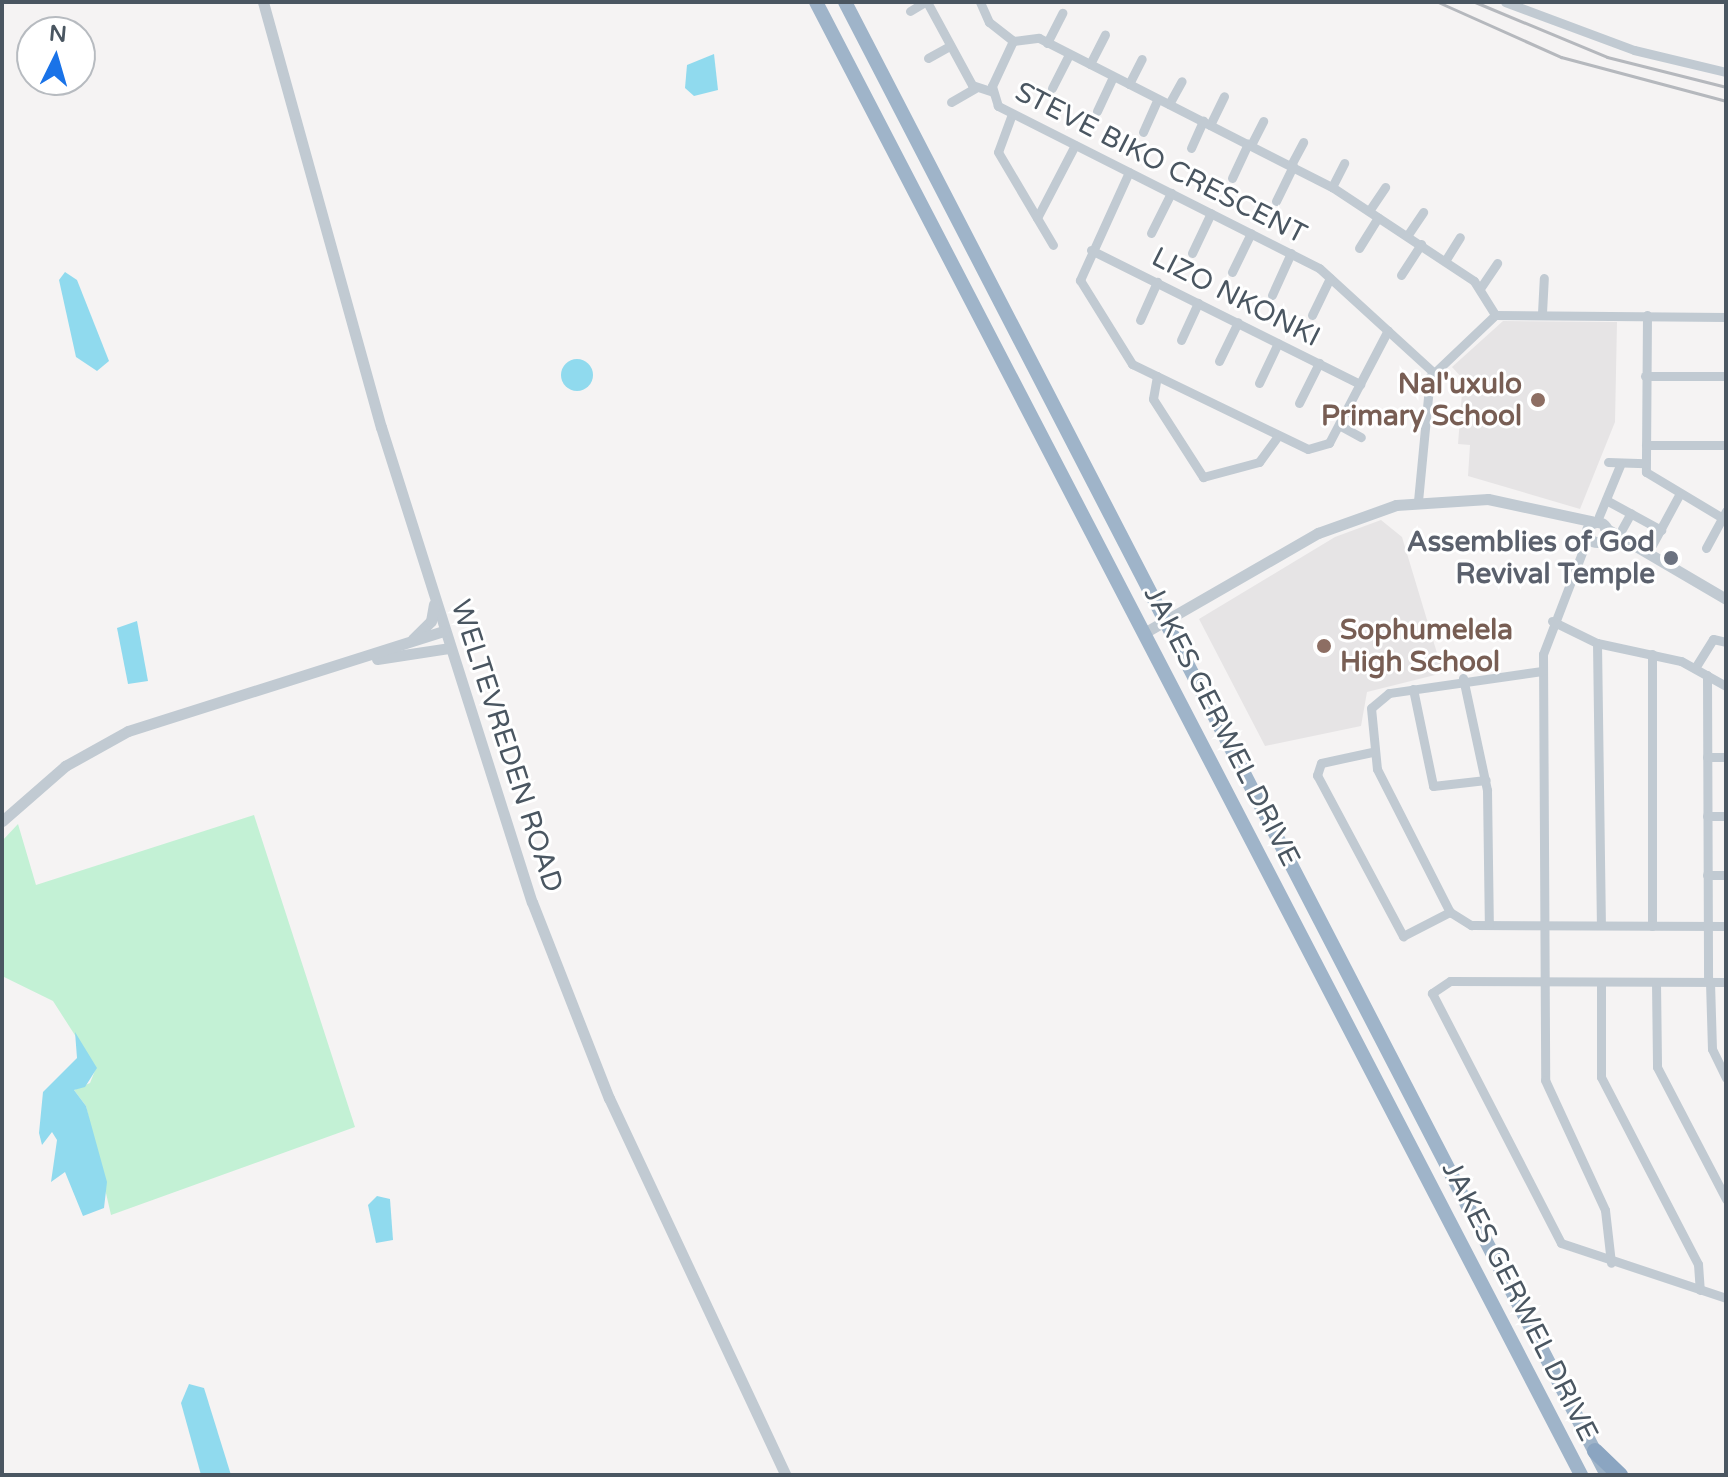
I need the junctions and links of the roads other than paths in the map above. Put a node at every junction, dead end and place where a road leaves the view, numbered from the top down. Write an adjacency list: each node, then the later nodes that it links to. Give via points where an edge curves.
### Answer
1 (263, 2): 110 (street, WELTEVREDEN ROAD)
2 (816, 2): 114 (highway, JAKES GERWEL DRIVE)
3 (845, 2): 111 (highway, JAKES GERWEL DRIVE)
4 (926, 2): 7 (street); 12 (street)
5 (1505, 2): 17 (street, via 1634,50)
6 (978, 3): 10 (street)
7 (910, 11)
8 (1062, 13): 11 (street)
9 (1105, 35): 16 (street)
10 (1013, 41): 11 (street, STEVE BIKO CRESCENT, via 1028,36); 23 (street, STEVE BIKO CRESCENT)
11 (1047, 43): 13 (street, STEVE BIKO CRESCENT)
12 (950, 46): 14 (street); 21 (street)
13 (1069, 54): 16 (street, STEVE BIKO CRESCENT); 22 (street)
14 (928, 58)
15 (1142, 59): 20 (street)
16 (1090, 64): 18 (street, STEVE BIKO CRESCENT)
17 (1726, 72)
18 (1113, 76): 20 (street, STEVE BIKO CRESCENT); 28 (street)
19 (1182, 81): 27 (street)
20 (1129, 84): 25 (street, STEVE BIKO CRESCENT)
21 (975, 88): 23 (street); 26 (street)
22 (1052, 88)
23 (991, 91): 29 (street, STEVE BIKO CRESCENT)
24 (1224, 96): 31 (street)
25 (1158, 99): 27 (street, STEVE BIKO CRESCENT); 32 (street)
26 (951, 102)
27 (1169, 104): 31 (street, STEVE BIKO CRESCENT)
28 (1097, 111)
29 (1012, 114): 35 (street, STEVE BIKO CRESCENT); 48 (street, via 998,152)
30 (1263, 121): 34 (street)
31 (1206, 123): 34 (street, STEVE BIKO CRESCENT); 36 (street)
32 (1143, 132)
33 (1303, 142): 38 (street)
34 (1250, 144): 38 (street, STEVE BIKO CRESCENT); 40 (street)
35 (1075, 145): 39 (street, STEVE BIKO CRESCENT); 48 (street)
36 (1191, 148)
37 (1344, 163): 41 (street)
38 (1292, 165): 41 (street, STEVE BIKO CRESCENT); 44 (street)
39 (1129, 172): 43 (street, STEVE BIKO CRESCENT); 56 (street)
40 (1232, 178)
41 (1332, 187): 47 (street, STEVE BIKO CRESCENT)
42 (1385, 187): 47 (street)
43 (1171, 193): 46 (street, STEVE BIKO CRESCENT); 49 (street)
44 (1276, 201)
45 (1423, 212): 51 (street)
46 (1211, 213): 50 (street, STEVE BIKO CRESCENT); 57 (street)
47 (1374, 214): 51 (street, STEVE BIKO CRESCENT); 55 (street)
48 (1037, 218): 54 (street)
49 (1151, 233)
50 (1251, 233): 58 (street, STEVE BIKO CRESCENT); 61 (street)
51 (1407, 236): 53 (street, STEVE BIKO CRESCENT)
52 (1460, 237): 59 (street)
53 (1421, 244): 59 (street, STEVE BIKO CRESCENT); 62 (street)
54 (1053, 245)
55 (1359, 248)
56 (1091, 250): 65 (street, LIZO NKONKI); 82 (street, via 1081,286 1129,362)
57 (1192, 253)
58 (1291, 253): 63 (street, STEVE BIKO CRESCENT); 67 (street)
59 (1445, 261): 66 (street, STEVE BIKO CRESCENT)
60 (1497, 263): 66 (street)
61 (1232, 272)
62 (1401, 275)
63 (1330, 278): 70 (street); 76 (street, STEVE BIKO CRESCENT)
64 (1544, 278): 69 (street)
65 (1157, 282): 68 (street, LIZO NKONKI); 74 (street)
66 (1481, 287): 71 (street, STEVE BIKO CRESCENT)
67 (1272, 295)
68 (1198, 303): 75 (street, LIZO NKONKI); 77 (street)
69 (1542, 313): 71 (street); 72 (street)
70 (1312, 315)
71 (1495, 315): 81 (street)
72 (1647, 315): 73 (street); 83 (street)
73 (1726, 317)
74 (1140, 320)
75 (1238, 322): 78 (street, LIZO NKONKI); 79 (street)
76 (1388, 330): 81 (street, STEVE BIKO CRESCENT); 86 (street)
77 (1181, 340)
78 (1278, 343): 80 (street, LIZO NKONKI); 85 (street)
79 (1219, 361)
80 (1319, 363): 86 (street, LIZO NKONKI); 87 (street)
81 (1433, 372): 98 (street)
82 (1157, 376): 89 (street); 89 (street, via 1153,399 1203,477 1259,462)
83 (1645, 376): 84 (street); 91 (street)
84 (1726, 376)
85 (1259, 383)
86 (1360, 384): 88 (street)
87 (1299, 403)
88 (1339, 425): 89 (street, via 1329,443 1308,449); 90 (street)
89 (1277, 437)
90 (1361, 437)
91 (1646, 445): 92 (street); 95 (street)
92 (1726, 445)
93 (1608, 462): 94 (street)
94 (1621, 463): 95 (street); 97 (street)
95 (1645, 463): 96 (street, via 1649,477)
96 (1679, 495): 100 (street); 104 (street)
97 (1606, 500): 99 (street); 102 (street)
98 (1418, 501): 101 (street, via 1499,500); 111 (street, via 1318,533)
99 (1631, 513): 103 (street); 104 (street)
100 (1725, 516): 108 (street)
101 (1571, 518): 102 (street); 105 (street)
102 (1600, 522): 105 (street); 105 (street); 106 (street)
103 (1622, 529)
104 (1661, 530): 107 (street)
105 (1594, 539): 106 (street); 112 (street)
106 (1624, 544): 109 (street)
107 (1652, 545)
108 (1706, 548)
109 (1726, 599)
110 (435, 600): 113 (street, WELTEVREDEN ROAD); 117 (street, via 428,626)
111 (1166, 621): 114 (street); 154 (highway, JAKES GERWEL DRIVE)
112 (1552, 621): 116 (street); 122 (street)
113 (444, 631): 117 (street); 118 (street, WELTEVREDEN ROAD)
114 (1144, 633): 156 (highway, JAKES GERWEL DRIVE)
115 (1726, 642): 121 (street, via 1713,639)
116 (1597, 643): 119 (street); 139 (street)
117 (406, 644): 120 (street)
118 (450, 648): 120 (street); 155 (street, WELTEVREDEN ROAD, via 570,1008)
119 (1652, 654): 121 (street); 141 (street)
120 (364, 659): 134 (street, via 128,731 65,766)
121 (1695, 668): 124 (street)
122 (1542, 671): 125 (street); 140 (street)
123 (1726, 671): 126 (street)
124 (1707, 675): 126 (street); 129 (street)
125 (1463, 678): 127 (street); 131 (street)
126 (1723, 684)
127 (1413, 689): 128 (street, via 1374,702); 131 (street, via 1433,786)
128 (1372, 752): 137 (street); 137 (street, via 1321,763 1317,775 1403,936)
129 (1707, 757): 130 (street); 132 (street)
130 (1726, 757)
131 (1486, 780): 138 (street)
132 (1707, 816): 133 (street); 135 (street)
133 (1726, 816)
134 (2, 821)
135 (1707, 875): 136 (street); 142 (street)
136 (1726, 875)
137 (1450, 912): 138 (street, via 1465,924)
138 (1489, 925): 140 (street)
139 (1601, 925): 140 (street); 141 (street)
140 (1544, 926): 144 (street)
141 (1652, 926): 142 (street)
142 (1708, 926): 143 (street); 147 (street)
143 (1726, 926)
144 (1545, 982): 145 (street); 151 (street, via 1546,1088 1605,1210); 151 (street, via 1442,982 1432,993 1558,1239)
145 (1601, 982): 146 (street); 152 (street, via 1601,1077 1697,1262)
146 (1656, 982): 147 (street); 150 (street, via 1657,1067)
147 (1709, 982): 148 (street); 149 (street, via 1712,1049)
148 (1726, 982)
149 (1726, 1078)
150 (1726, 1199)
151 (1611, 1263): 152 (street)
152 (1700, 1290): 153 (street)
153 (1726, 1298)
154 (1595, 1451): 157 (highway, JAKES GERWEL DRIVE); 158 (highway)
155 (786, 1475)
156 (1581, 1475)
157 (1607, 1475)
158 (1620, 1475)

